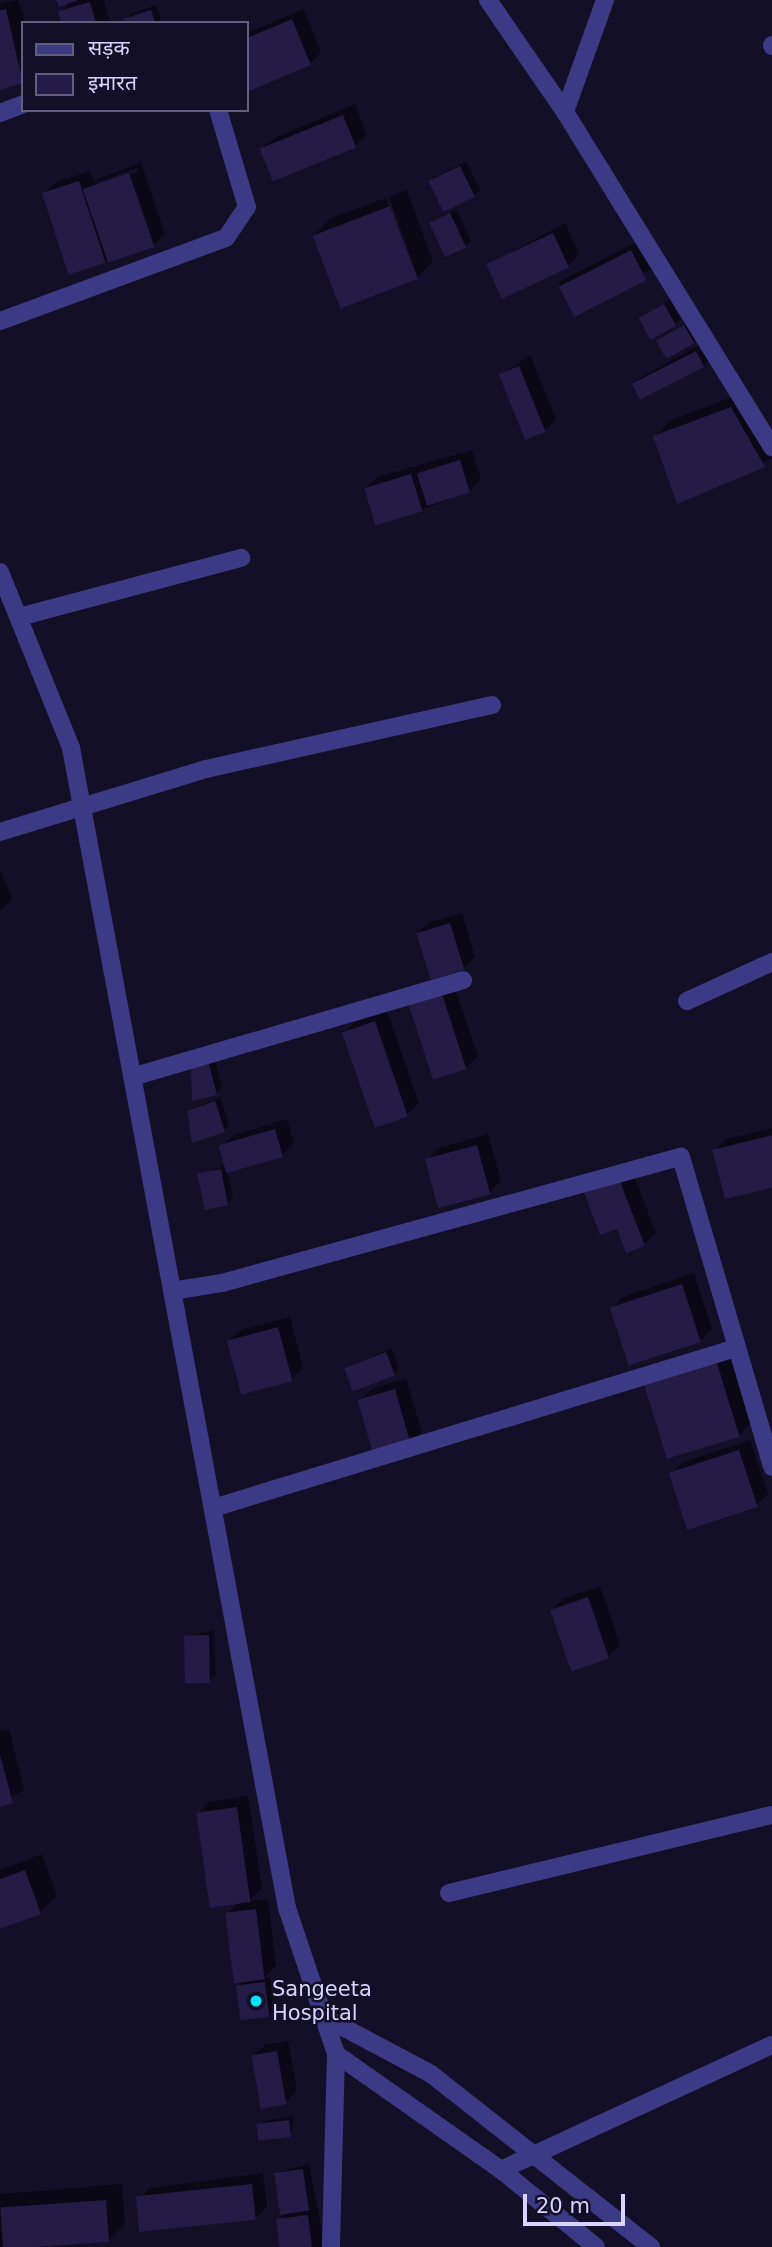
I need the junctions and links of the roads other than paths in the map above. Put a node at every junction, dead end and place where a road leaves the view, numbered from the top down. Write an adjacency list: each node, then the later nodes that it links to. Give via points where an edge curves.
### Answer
1 (488, 0): 5 (street)
2 (605, 0): 5 (street)
3 (21, 105): 6 (street)
4 (219, 112): 7 (street, via 247,207 226,238)
5 (565, 112): 8 (street)
6 (0, 113)
7 (0, 321)
8 (772, 447)
9 (241, 558): 11 (street)
10 (0, 572): 11 (street)
11 (19, 617): 13 (street, via 71,748)
12 (492, 705): 13 (street, via 206,769)
13 (82, 806): 14 (street); 18 (street)
14 (0, 832)
15 (772, 962): 17 (street)
16 (463, 980): 18 (street)
17 (687, 1001)
18 (132, 1077): 19 (street)
19 (172, 1291): 20 (street, via 222,1283 681,1157); 22 (street)
20 (736, 1348): 21 (street); 22 (street)
21 (772, 1467)
22 (213, 1508): 25 (street, via 287,1908)
23 (772, 1815): 24 (street)
24 (449, 1893)
25 (324, 2017): 27 (street); 28 (street, via 431,2074)
26 (772, 2045): 28 (street)
27 (336, 2054): 29 (street); 30 (street)
28 (535, 2154): 29 (street); 32 (street)
29 (501, 2169): 31 (street)
30 (331, 2247)
31 (596, 2247)
32 (652, 2247)

